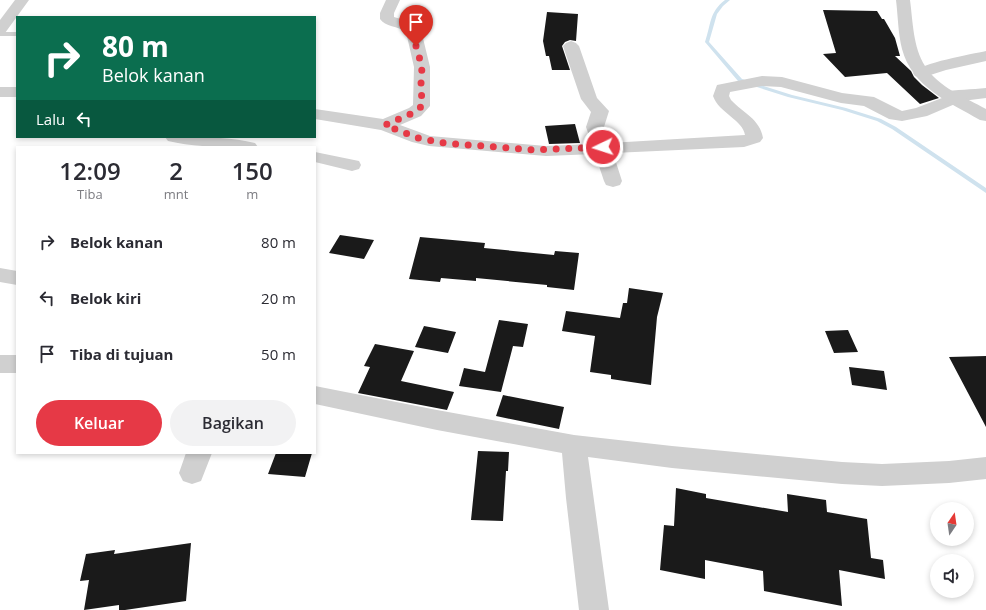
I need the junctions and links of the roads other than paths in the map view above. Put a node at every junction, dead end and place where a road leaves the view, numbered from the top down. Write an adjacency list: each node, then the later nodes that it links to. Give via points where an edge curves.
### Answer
1 (22, 0): 4 (street)
2 (393, 0): 16 (street, via 387,18 412,30 422,67 423,102 415,112)
3 (903, 0): 9 (street, via 909,41)
4 (0, 30)
5 (0, 34): 6 (lane)
6 (16, 34)
7 (571, 46): 19 (street, via 587,95 600,111 595,127)
8 (986, 56): 9 (street)
9 (921, 73): 13 (street)
10 (0, 92): 11 (street)
11 (16, 92)
12 (986, 93): 13 (street)
13 (952, 97): 15 (street); 19 (street, via 921,112 902,116 868,101 841,98 782,82 762,81 723,89 720,97 748,123 755,135 744,142)
14 (316, 114): 16 (street)
15 (986, 116)
16 (385, 125): 19 (street, via 418,138 444,143 534,150)
17 (182, 138): 18 (street)
18 (242, 146)
19 (603, 147): 22 (street)
20 (316, 157): 21 (street)
21 (352, 165)
22 (613, 181)
23 (0, 275): 24 (street)
24 (16, 278)
25 (316, 395): 26 (street)
26 (574, 445): 27 (street, via 842,473 917,474); 28 (street)
27 (986, 468)
28 (594, 610)

